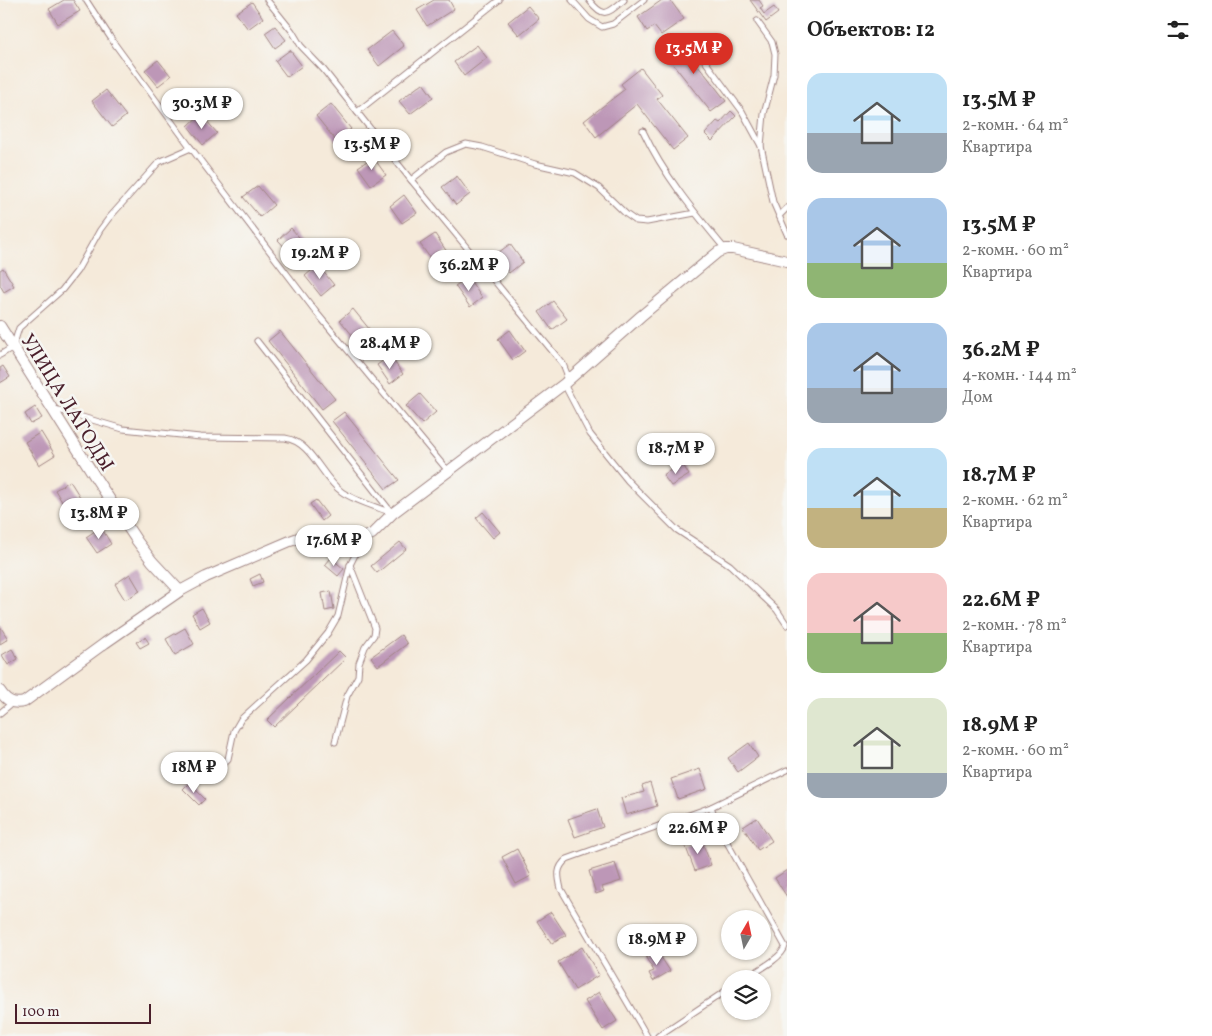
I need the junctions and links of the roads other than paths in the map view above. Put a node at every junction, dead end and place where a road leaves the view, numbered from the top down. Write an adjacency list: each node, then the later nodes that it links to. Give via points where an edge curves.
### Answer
1 (86, 0): 14 (lane)
2 (267, 0): 11 (lane, via 301,46)
3 (499, 0): 11 (lane)
4 (572, 0): 8 (lane, via 589,19 602,27 613,24)
5 (589, 0): 6 (lane, via 604,14)
6 (624, 0): 8 (lane)
7 (644, 0): 8 (lane)
8 (632, 10)
9 (757, 22): 13 (lane, via 772,42 775,54)
10 (700, 53): 13 (lane, via 742,111)
11 (358, 112): 15 (lane)
12 (643, 131): 17 (lane, via 653,153)
13 (761, 146): 18 (lane)
14 (191, 148): 24 (lane, via 159,162 109,218 78,271 62,290 19,328); 28 (lane, via 316,312)
15 (411, 180): 17 (lane, via 446,152 466,144 575,173 599,188 636,221); 26 (lane, via 563,364 567,374)
16 (787, 208): 18 (lane)
17 (695, 213): 20 (lane)
18 (779, 216): 19 (lane)
19 (787, 234)
20 (726, 249): 21 (street); 26 (street, via 713,256)
21 (787, 260)
22 (0, 326): 24 (street, УЛИЦА ЛАГОДЫ)
23 (257, 341): 29 (lane)
24 (13, 347): 25 (lane); 27 (street, УЛИЦА ЛАГОДЫ)
25 (0, 355)
26 (564, 384): 28 (street); 33 (lane, via 590,434 628,481 677,530 730,566 777,610)
27 (52, 409): 29 (lane, via 123,429 200,437 293,439 344,494); 32 (street, УЛИЦА ЛАГОДЫ, via 137,541)
28 (448, 471): 29 (street)
29 (393, 513): 30 (street, via 372,534)
30 (364, 537): 31 (lane); 32 (street, via 307,535)
31 (350, 565): 37 (lane, via 375,628 359,663 358,676 346,696); 39 (lane, via 338,616 328,633 306,660 241,719 234,731 228,759)
32 (180, 591): 35 (street, via 29,699)
33 (787, 625)
34 (0, 691): 35 (street)
35 (12, 703): 36 (lane)
36 (0, 712)
37 (335, 742)
38 (787, 770): 40 (lane)
39 (211, 776)
40 (711, 807): 41 (lane, via 719,828 785,946 779,956); 43 (lane, via 567,859 558,869 560,889)
41 (758, 970)
42 (721, 994): 44 (lane)
43 (647, 1036)
44 (658, 1036)

